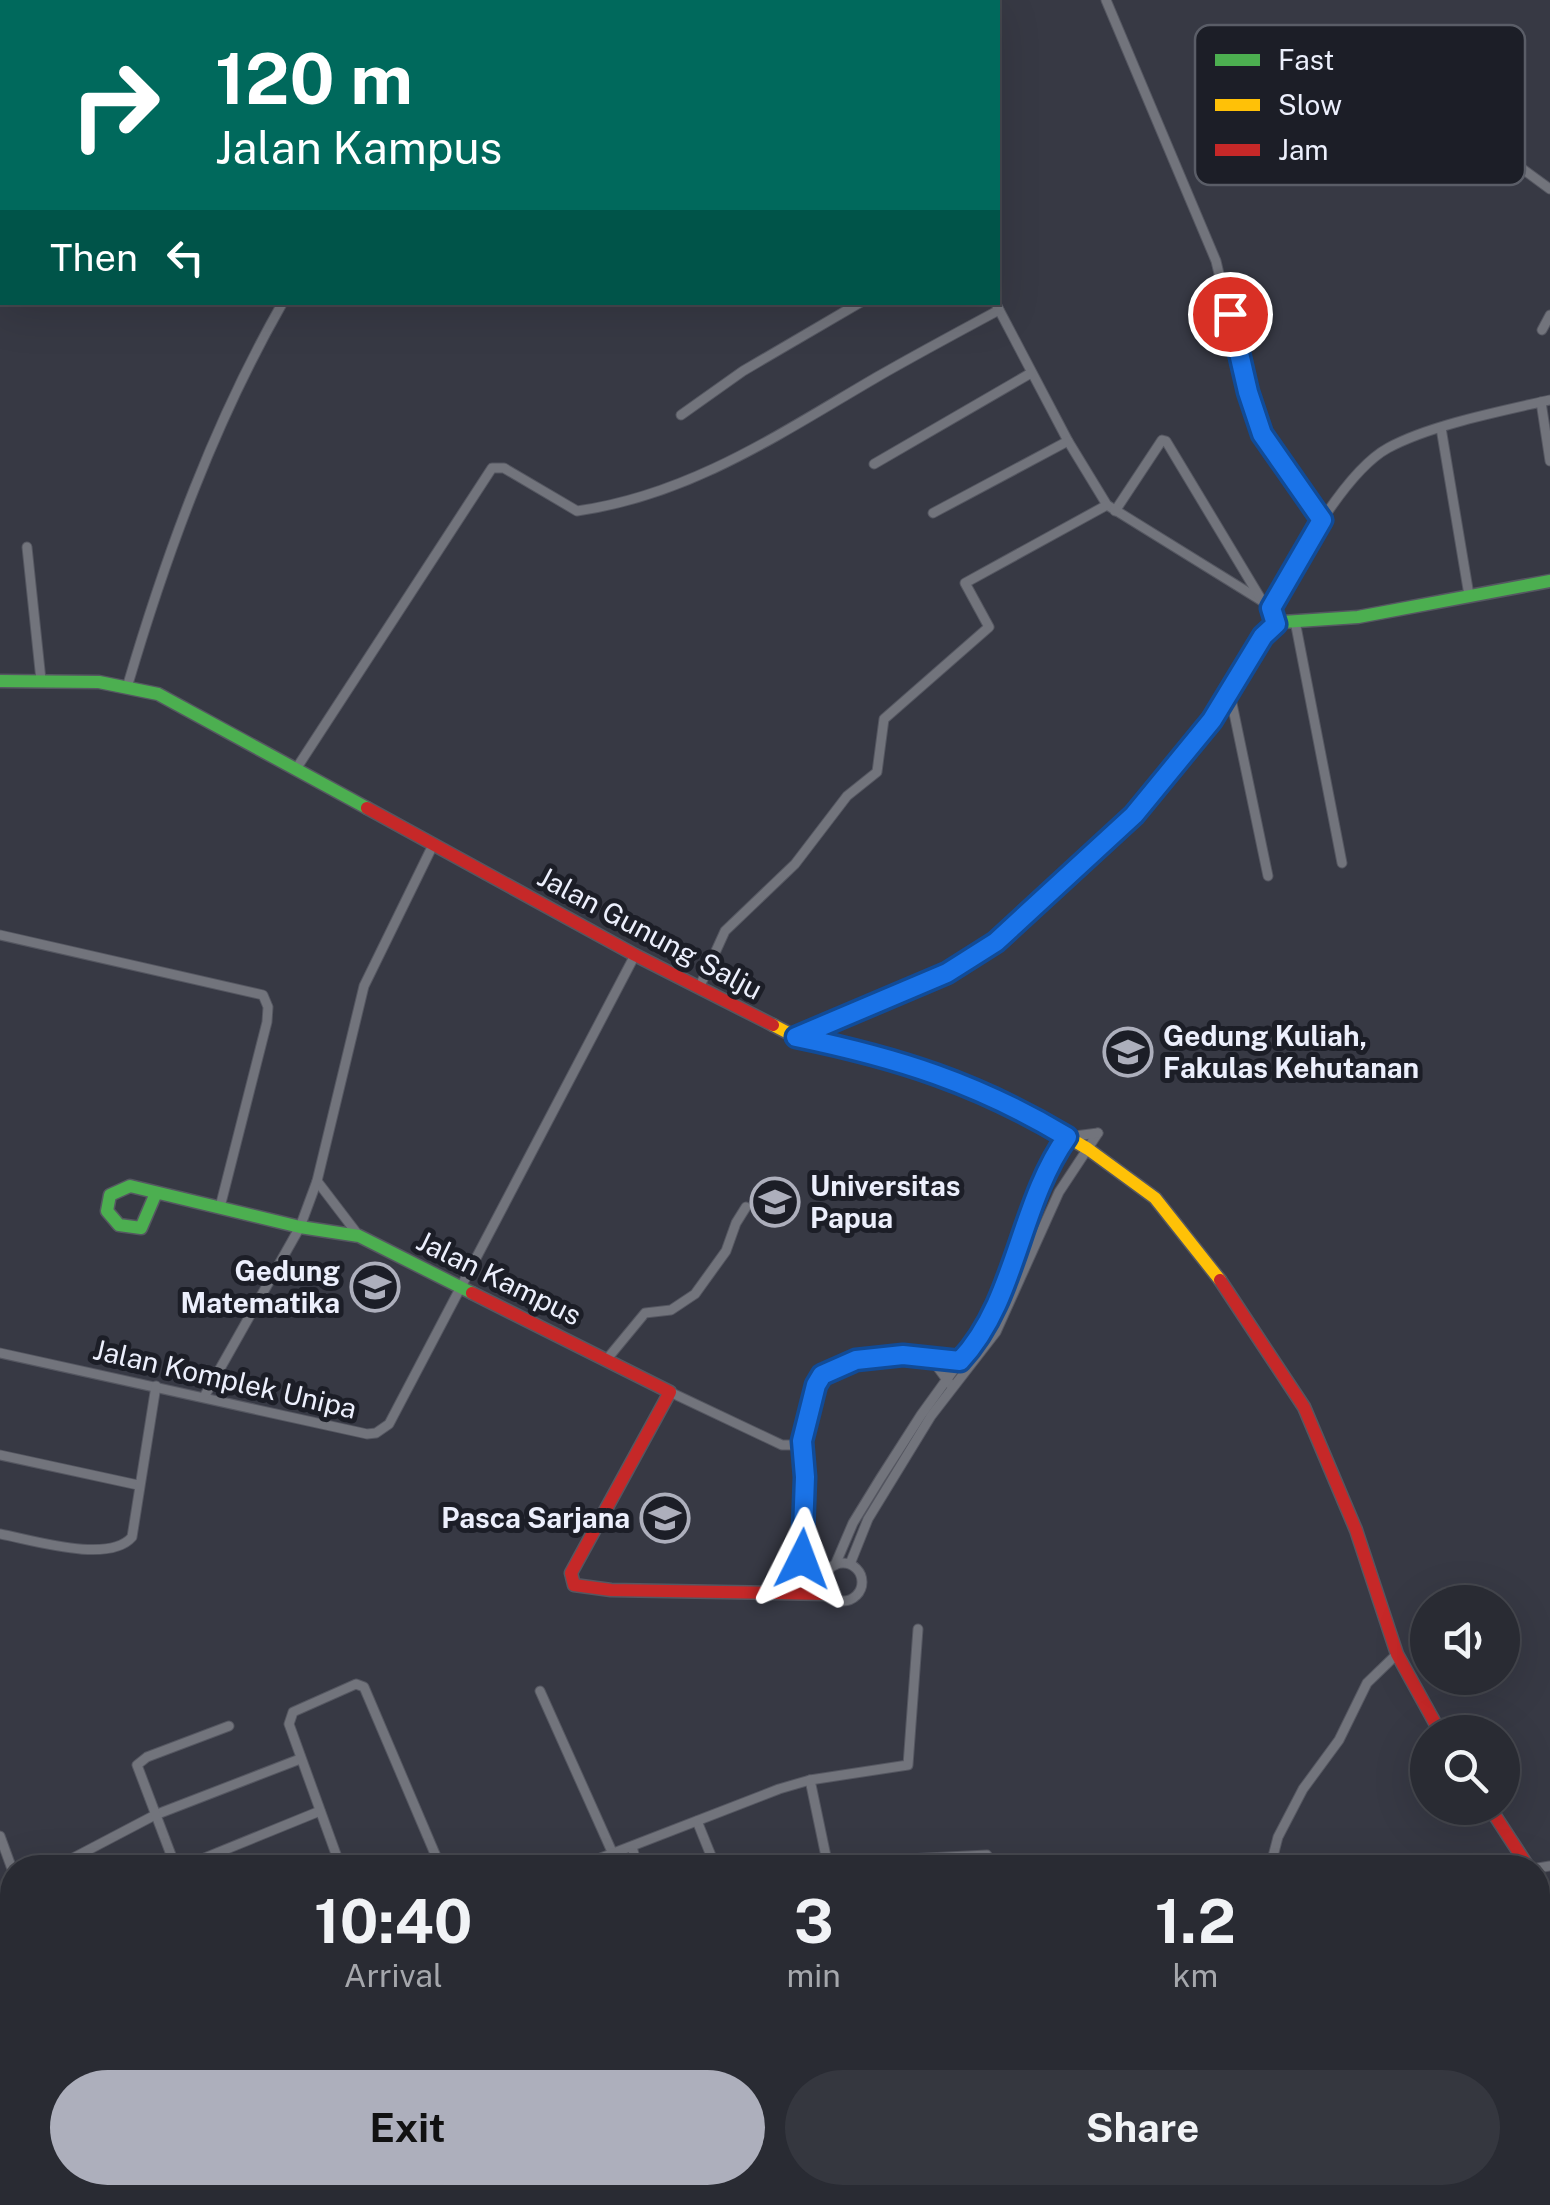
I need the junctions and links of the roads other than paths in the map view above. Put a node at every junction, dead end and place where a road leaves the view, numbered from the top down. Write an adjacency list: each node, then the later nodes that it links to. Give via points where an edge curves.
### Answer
1 (1106, 0): 18 (street, via 1216,261 1262,434)
2 (1525, 170): 3 (street)
3 (1550, 189)
4 (281, 305): 27 (street, via 205,459)
5 (856, 305): 11 (street, via 743,370)
6 (997, 306): 9 (street); 29 (street, via 769,442 675,486 577,510 504,468 492,468)
7 (1550, 315): 8 (street)
8 (1542, 330)
9 (1031, 374): 13 (street); 15 (street)
10 (1546, 402): 12 (street); 14 (street)
11 (681, 415)
12 (1440, 428): 18 (street, via 1370,461); 21 (street)
13 (1068, 441): 16 (street); 17 (street)
14 (1550, 461)
15 (874, 464)
16 (1111, 508): 22 (street); 22 (street, via 1166,441); 35 (street, via 965,583 988,627 884,719 877,772 847,796 795,864 724,930)
17 (934, 513)
18 (1322, 520): 22 (street)
19 (26, 547): 25 (street)
20 (1550, 581): 21 (main road)
21 (1470, 595): 23 (main road)
22 (1266, 604): 24 (street)
23 (1294, 621): 24 (main road); 31 (street)
24 (1276, 624): 28 (main road)
25 (41, 680): 26 (main road, Jalan Gunung Salju); 27 (main road, Jalan Gunung Salju)
26 (0, 681)
27 (128, 684): 29 (main road, Jalan Gunung Salju, via 180,704)
28 (1230, 694): 32 (street); 36 (main road, via 1134,815 996,942 947,973)
29 (296, 769): 30 (main road, Jalan Gunung Salju)
30 (433, 846): 34 (main road, Jalan Gunung Salju); 39 (street, via 364,986)
31 (1342, 864)
32 (1268, 876)
33 (0, 935): 41 (street, via 263,995 267,1022)
34 (635, 955): 35 (main road, Jalan Gunung Salju); 45 (street, Jalan Komplek Unipa)
35 (700, 988): 36 (main road, Jalan Gunung Salju)
36 (796, 1037): 37 (main road, Jalan Gunung Salju, via 938,1074 1015,1106)
37 (1067, 1137): 38 (main road, Jalan Gunung Salju); 49 (street)
38 (1088, 1149): 49 (street, via 1060,1192 996,1332); 64 (main road, Jalan Gunung Salju, via 1178,1222 1304,1407 1356,1530)
39 (317, 1181): 43 (street); 44 (street)
40 (156, 1192): 41 (main road, Jalan Kampus)
41 (220, 1207): 43 (main road, Jalan Kampus)
42 (746, 1207): 48 (street, via 696,1294 671,1310 644,1313)
43 (300, 1227): 44 (main road, Jalan Kampus); 53 (street)
44 (359, 1236): 45 (main road, Jalan Kampus)
45 (462, 1289): 48 (main road, Jalan Kampus); 53 (street, Jalan Komplek Unipa, via 389,1424 376,1433)
46 (0, 1353): 51 (street, Jalan Komplek Unipa)
47 (932, 1358): 49 (street); 50 (street); 54 (street, via 872,1358 830,1370 816,1385)
48 (607, 1359): 52 (main road, Jalan Kampus)
49 (965, 1363): 50 (street)
50 (950, 1383): 57 (street)
51 (156, 1386): 53 (street, Jalan Komplek Unipa); 56 (street)
52 (670, 1392): 54 (street, Jalan Kampus, via 782,1445); 61 (main road, via 571,1582 611,1590)
53 (204, 1397)
54 (802, 1441): 61 (street)
55 (0, 1454): 56 (street)
56 (138, 1485): 58 (street, via 132,1537 118,1549)
57 (870, 1506): 59 (street); 60 (street)
58 (0, 1534)
59 (850, 1564): 60 (street); 62 (street, via 862,1577 858,1595 846,1602)
60 (835, 1565): 62 (street, via 825,1578)
61 (800, 1593): 62 (main road)
62 (828, 1594)
63 (918, 1629): 69 (street, via 908,1765)
64 (1397, 1654): 66 (main road, Jalan Gunung Salju); 86 (street, via 1367,1683 1340,1740 1303,1789)
65 (540, 1691): 75 (street)
66 (1431, 1715)
67 (228, 1726): 71 (street, via 140,1760)
68 (300, 1759): 70 (street); 71 (street); 81 (street, via 288,1724 293,1712 360,1684)
69 (810, 1780): 72 (street); 84 (street)
70 (320, 1811): 79 (street); 80 (street)
71 (155, 1815): 77 (street); 78 (street)
72 (697, 1821): 74 (street); 83 (street)
73 (1501, 1825): 87 (main road)
74 (632, 1847): 75 (street); 82 (street)
75 (613, 1854)
76 (987, 1854): 85 (street)
77 (79, 1855)
78 (172, 1855)
79 (210, 1855)
80 (335, 1855)
81 (435, 1855)
82 (634, 1855)
83 (711, 1855)
84 (826, 1855)
85 (977, 1855)
86 (1273, 1855)
87 (1521, 1855)

